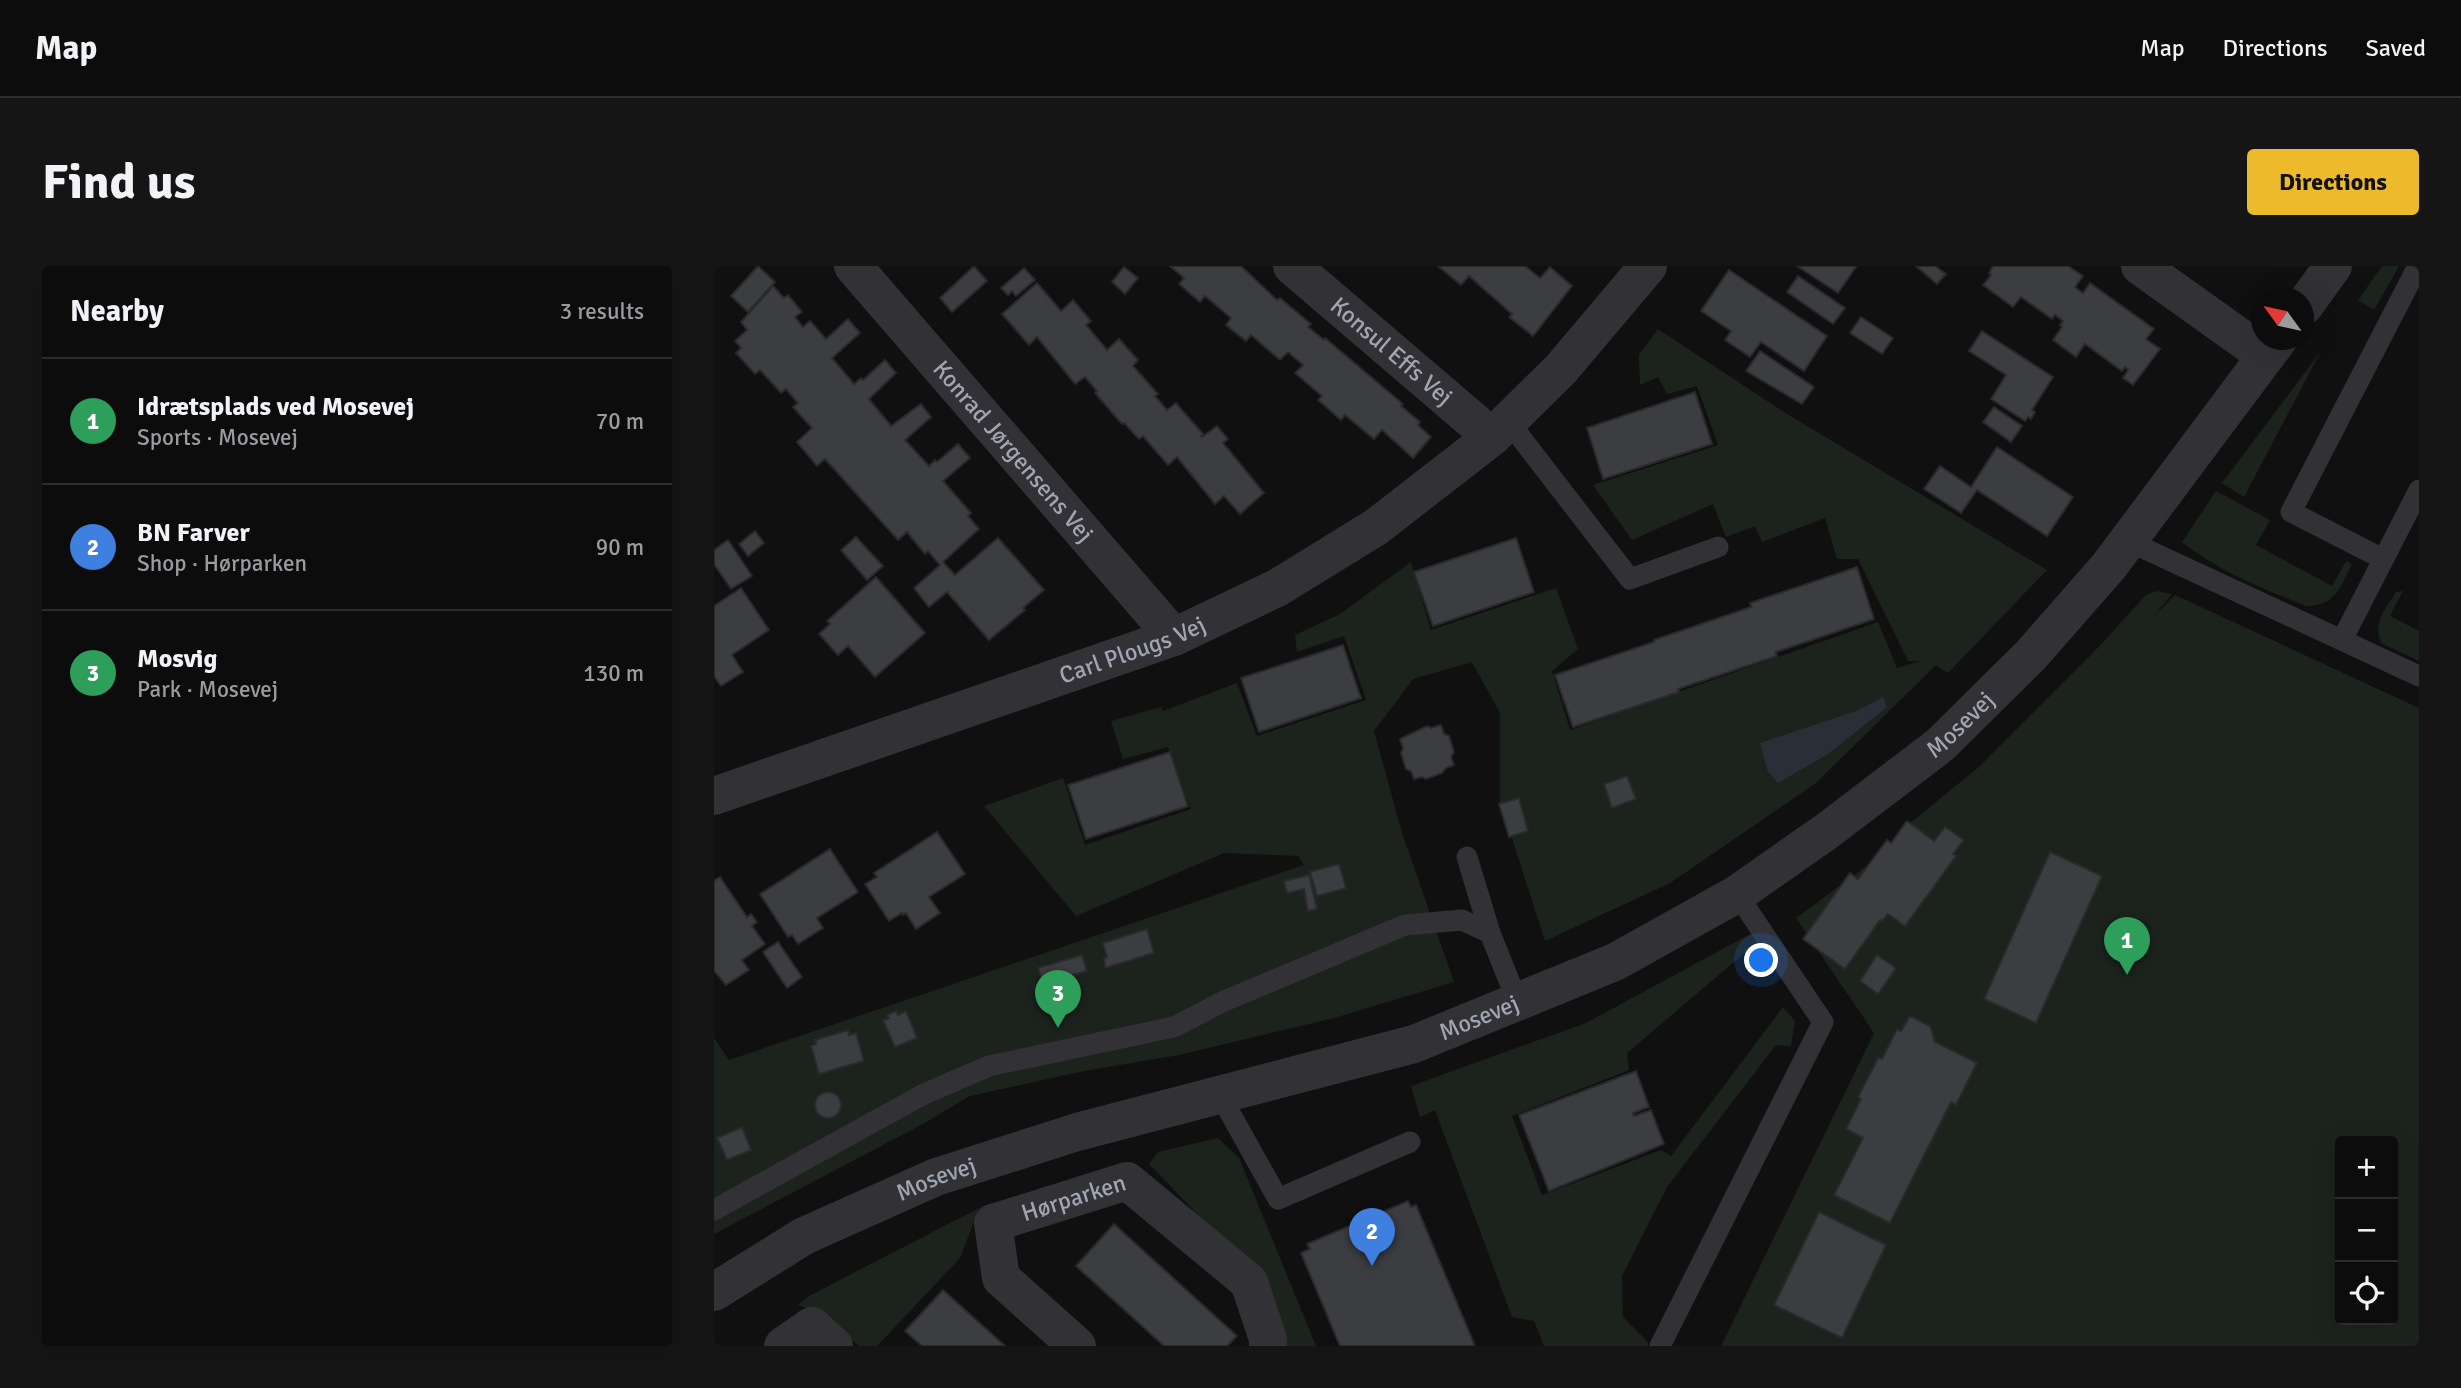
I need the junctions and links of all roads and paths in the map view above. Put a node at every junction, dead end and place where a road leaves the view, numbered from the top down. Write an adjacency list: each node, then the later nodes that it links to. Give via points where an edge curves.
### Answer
1 (853, 266): 15 (street, Konrad Jørgensens Vej)
2 (1292, 266): 10 (street, Konsul Effs Vej)
3 (1647, 266): 10 (street, Carl Plougs Vej, via 1561,369)
4 (2140, 266): 8 (street, Mosevej)
5 (2333, 266): 7 (street)
6 (2418, 266): 14 (lane, via 2291,512)
7 (2314, 292)
8 (2251, 335)
9 (2271, 350): 12 (street, Mosevej)
10 (1500, 429): 13 (lane, via 1630,579); 15 (street, Carl Plougs Vej, via 1376,527 1277,588)
11 (2419, 491): 14 (lane)
12 (2128, 541): 16 (lane); 20 (street, Mosevej, via 2031,655 1940,745)
13 (1717, 547)
14 (2383, 559): 16 (lane)
15 (1174, 637): 18 (street, Carl Plougs Vej)
16 (2342, 640): 17 (lane)
17 (2419, 676)
18 (714, 796)
19 (1467, 858): 21 (lane)
20 (1737, 894): 22 (street, Mosevej, via 1615,962); 31 (lane, via 1823,1022)
21 (1490, 933): 22 (lane); 25 (lane, via 1462,920 1405,925 1174,1027 989,1066 922,1095)
22 (1518, 1003): 23 (street, Mosevej, via 1414,1044)
23 (1220, 1095): 24 (lane, via 1278,1199); 26 (street, Mosevej, via 1077,1132 936,1177 804,1236)
24 (1410, 1142)
25 (714, 1210)
26 (714, 1292)
27 (783, 1346): 28 (street, via 811,1326)
28 (834, 1346)
29 (1077, 1346): 30 (street, Hørparken, via 1001,1278 993,1223 1127,1181 1249,1282)
30 (1268, 1346)
31 (1660, 1346)

